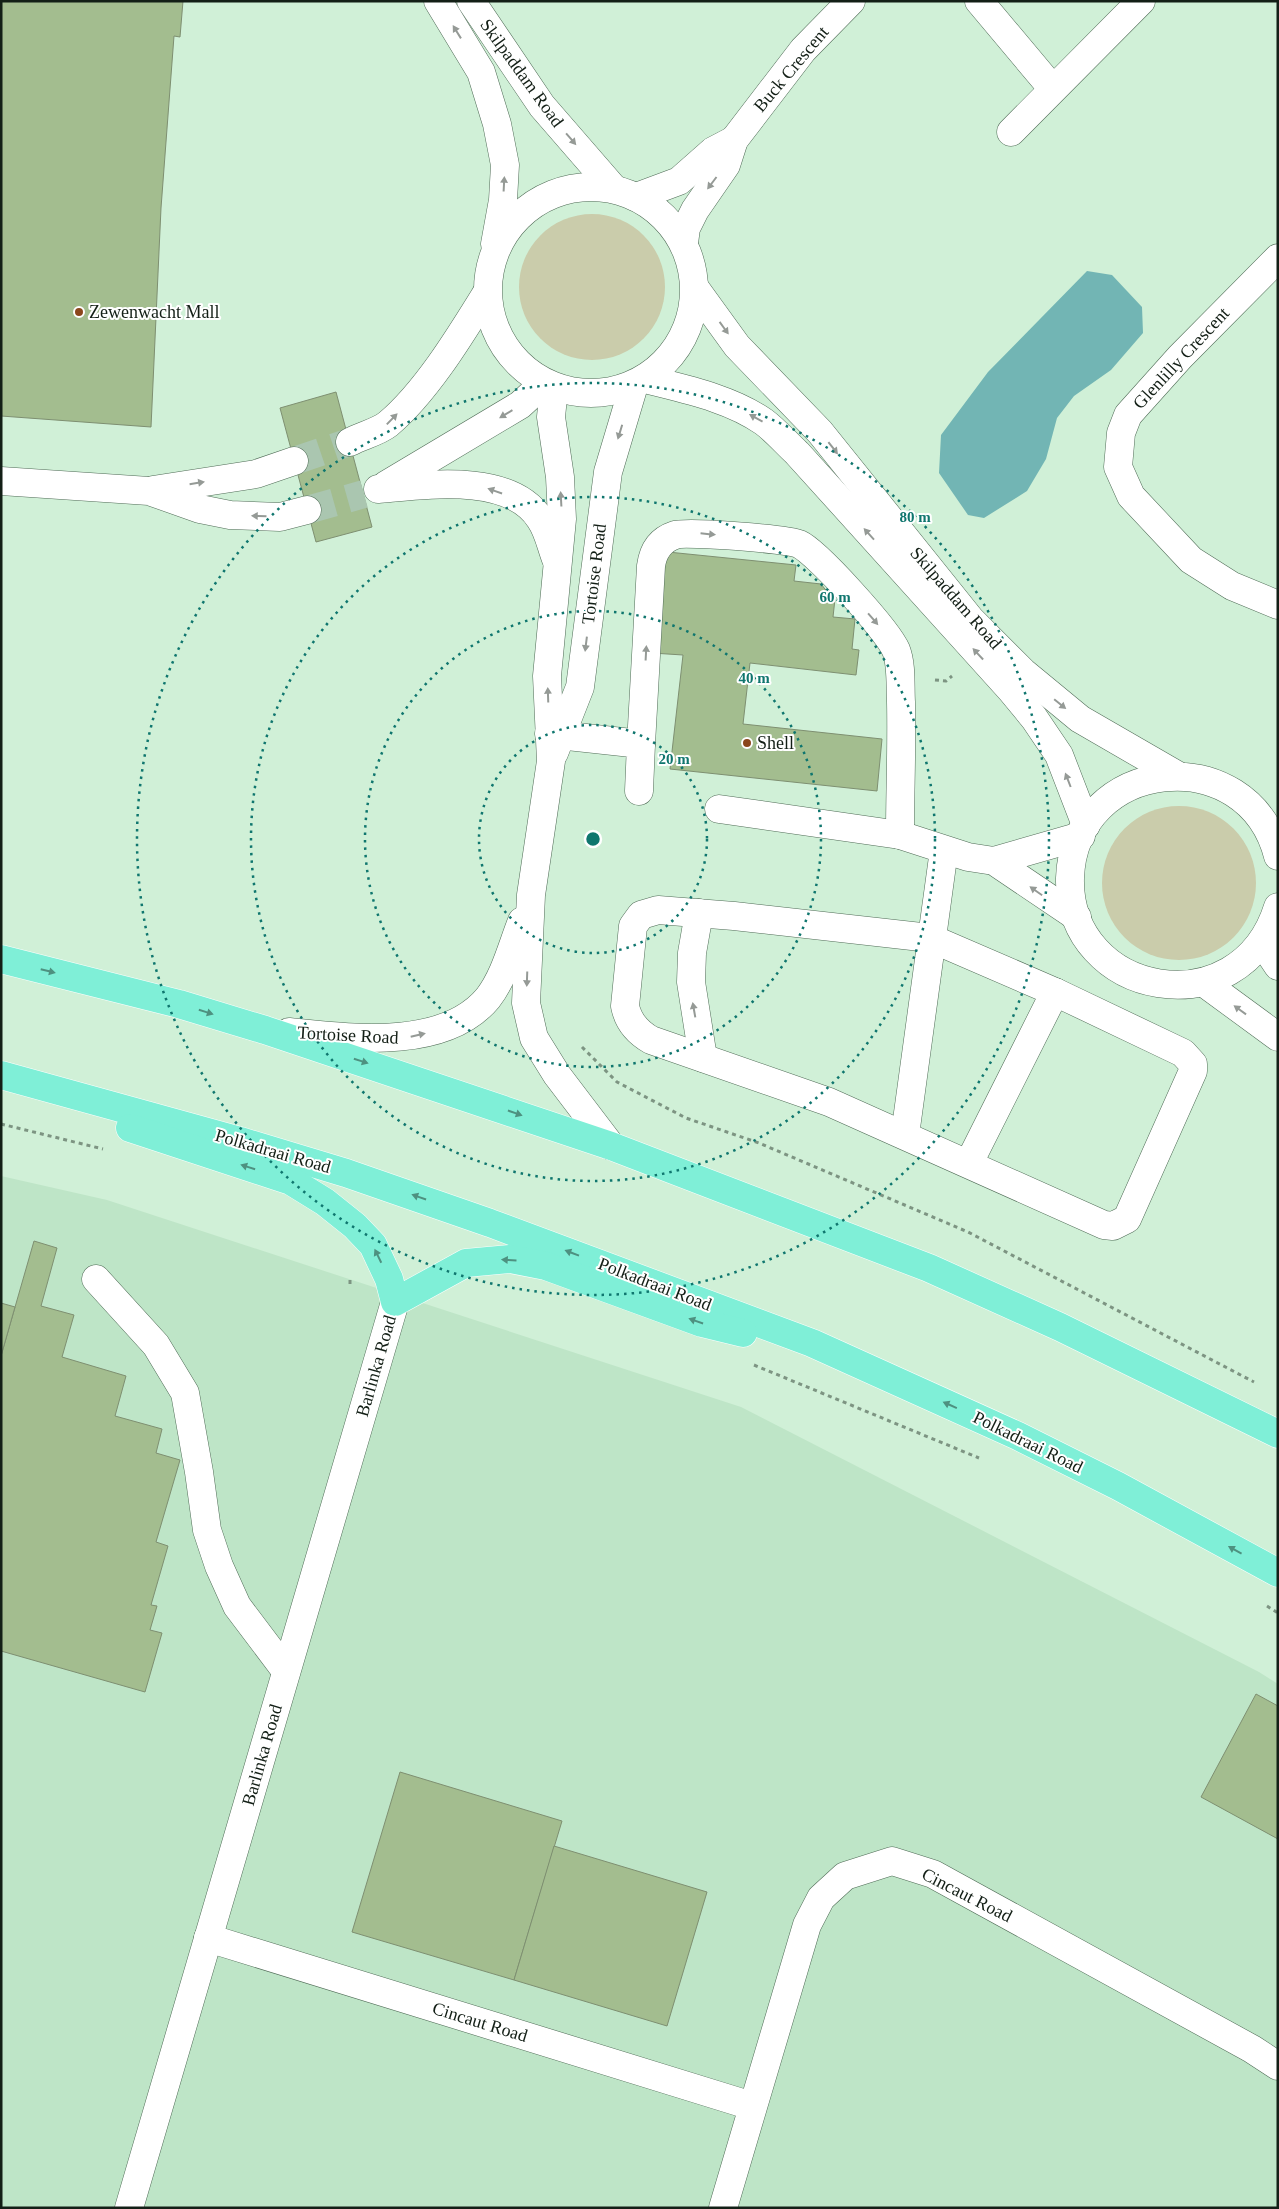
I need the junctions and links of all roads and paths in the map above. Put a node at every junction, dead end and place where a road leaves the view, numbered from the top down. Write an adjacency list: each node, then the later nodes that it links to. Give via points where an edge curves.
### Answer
1 (438, 1): 11 (street, Skilpaddam Road, one-way to 1, via 503,200 505,164 497,124 481,72)
2 (471, 1): 9 (street, Skilpaddam Road, one-way to 9, via 542,106)
3 (851, 1): 8 (street, Buck Crescent, via 803,50)
4 (978, 1): 6 (street)
5 (1141, 1): 6 (street)
6 (1052, 88): 7 (street)
7 (1011, 132)
8 (734, 140): 9 (street, via 713,151 679,181); 10 (street, one-way to 10, via 726,165 686,228)
9 (625, 193): 10 (street, via 656,209); 11 (street, via 585,186 556,192 530,205 509,225)
10 (684, 243): 13 (street, via 692,265)
11 (494, 250): 14 (street)
12 (1278, 258): 23 (street, Glenlilly Crescent, via 1128,415 1121,433 1118,467 1131,496 1191,560 1232,586)
13 (695, 288): 15 (street, via 690,324 672,356); 28 (street, Skilpaddam Road, one-way to 28, via 737,346 820,432 965,612 1010,659 1080,719)
14 (486, 294): 16 (street, via 494,330 515,361); 17 (street, one-way to 14, via 387,425 452,348)
15 (639, 382): 16 (street, via 604,394 574,393); 26 (street, Tortoise Road, one-way to 26, via 608,472 580,687); 32 (street, Skilpaddam Road, one-way to 15, via 1059,755 1034,718 786,442 763,422 737,408 691,391)
16 (549, 385): 22 (street, Tortoise Road, one-way to 16, via 562,519); 22 (street, via 397,480 371,492 444,483 484,487 518,498 540,519)
17 (350, 442)
18 (294, 461): 20 (street, one-way to 18, via 256,474)
19 (1, 481): 20 (street)
20 (149, 491): 21 (street, one-way to 20, via 280,517 230,515 200,509)
21 (307, 510)
22 (557, 562): 26 (street, Tortoise Road, one-way to 22, via 547,676)
23 (1278, 605)
24 (958, 671): 25 (path, via 946,681)
25 (932, 680)
26 (555, 735): 27 (street); 37 (street, Tortoise Road)
27 (641, 744): 29 (street); 33 (street, one-way to 33, via 651,566 653,554 660,543 674,535 692,533 798,543 825,565 887,635 896,650 900,674)
28 (1177, 775): 31 (street, via 1213,782); 32 (street, via 1141,781 1125,788 1097,810)
29 (639, 791)
30 (719, 809): 33 (street)
31 (1268, 817): 35 (street, via 1268,829)
32 (1083, 830): 36 (street); 40 (street, via 1072,860 1070,880)
33 (900, 835): 34 (street)
34 (944, 850): 36 (street); 41 (street)
35 (1278, 856)
36 (994, 861): 40 (street, one-way to 36)
37 (532, 895): 47 (street, Tortoise Road, one-way to 37, via 331,1037 405,1038 432,1032 465,1016 487,999 498,983); 52 (street, Tortoise Road, one-way to 52, via 526,1003 534,1038 557,1075)
38 (1278, 906): 42 (street)
39 (699, 913): 41 (street); 49 (street, one-way to 39, via 691,982); 49 (street, via 658,910 637,919 633,926 624,1006 626,1014 642,1035)
40 (1077, 917): 45 (street, via 1097,950 1128,974 1164,985 1184,986)
41 (930, 938): 46 (street); 51 (street)
42 (1262, 942): 44 (street); 45 (street, via 1246,960 1226,974)
43 (1, 959): 47 (main road, one-way to 47, via 180,1004)
44 (1278, 966)
45 (1203, 982): 48 (street, one-way to 45)
46 (1055, 992): 53 (street); 53 (street, via 1183,1053 1193,1064 1183,1096 1127,1219 1113,1226 1104,1224)
47 (265, 1030): 52 (main road, one-way to 52)
48 (1278, 1037)
49 (702, 1058): 51 (street, via 829,1102)
50 (1, 1076): 55 (main road, one-way to 50, via 389,1279 373,1245 326,1202 291,1181 103,1119); 56 (main road, Polkadraai Road, one-way to 50, via 346,1173)
51 (905, 1135): 53 (street)
52 (612, 1146): 58 (main road, via 929,1268 1060,1327)
53 (969, 1163)
54 (96, 1279): 63 (street, via 156,1345 185,1393 207,1530 219,1566 237,1606)
55 (395, 1302): 56 (main road, one-way to 55, via 740,1333 702,1323 546,1266 510,1259 466,1263); 63 (street, Barlinka Road)
56 (812, 1343): 60 (main road, Polkadraai Road, one-way to 56, via 1018,1436)
57 (753, 1364): 59 (path)
58 (1278, 1434)
59 (986, 1461)
60 (1278, 1573)
61 (1263, 1604): 62 (path)
62 (1278, 1613)
63 (286, 1671): 64 (street, Barlinka Road)
64 (208, 1938): 66 (street, Cincaut Road); 67 (street, Barlinka Road)
65 (1278, 2066): 66 (street, Cincaut Road, via 933,1874 892,1861 845,1876 821,1898 807,1925)
66 (752, 2106): 68 (street, Cincaut Road)
67 (129, 2208)
68 (723, 2208)

